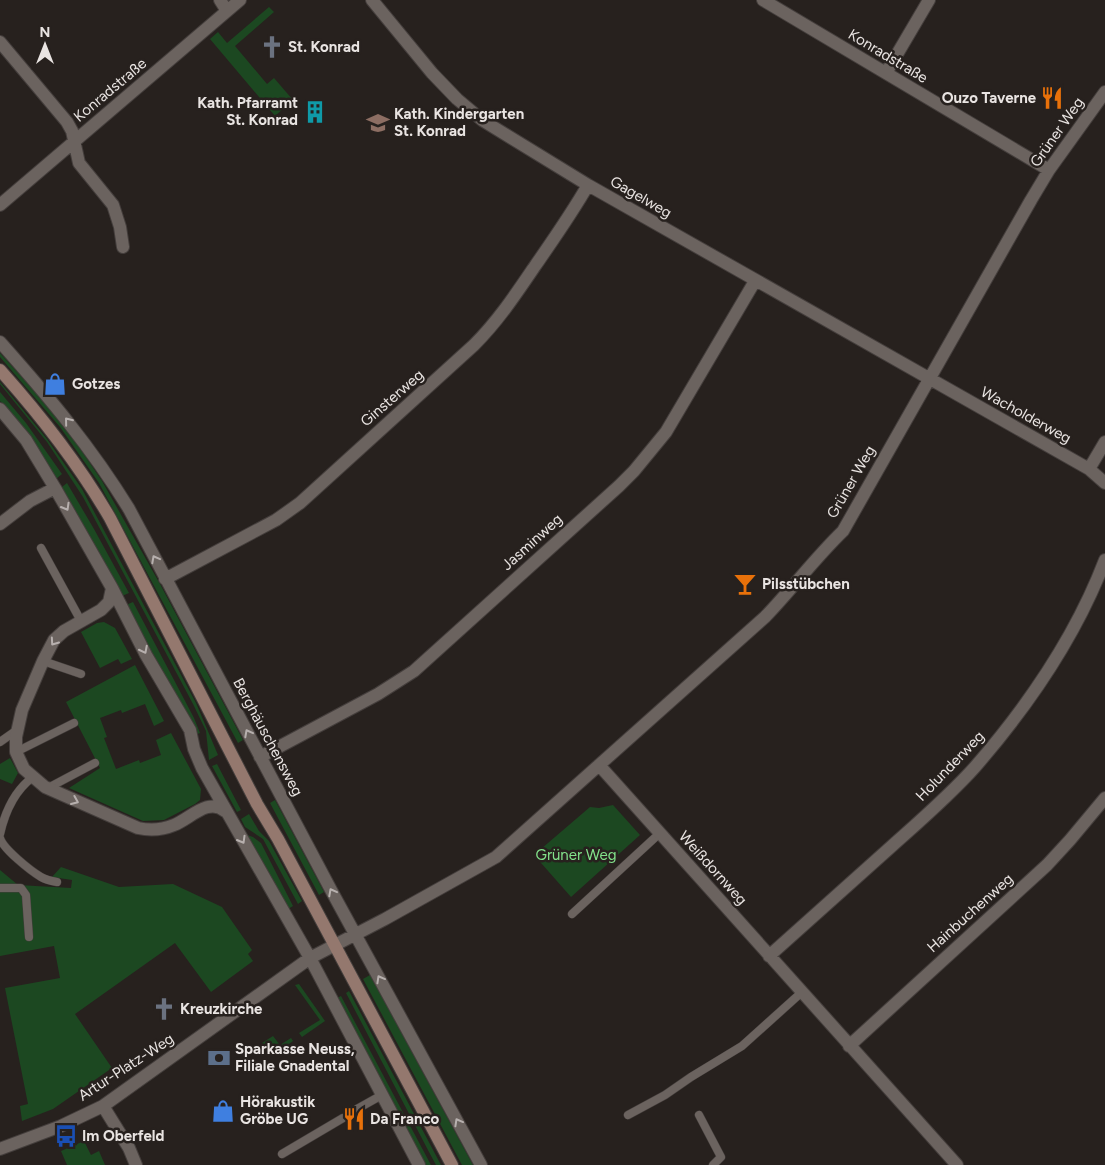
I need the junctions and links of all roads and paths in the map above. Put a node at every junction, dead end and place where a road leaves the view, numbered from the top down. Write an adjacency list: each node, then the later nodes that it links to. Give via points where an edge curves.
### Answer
1 (240, 0): 5 (street, Konradstraße)
2 (372, 0): 11 (street, Gagelweg, via 457,99 482,120)
3 (763, 0): 7 (street, Konradstraße)
4 (929, 0): 7 (street)
5 (223, 5): 9 (street, Konradstraße, via 192,48)
6 (0, 42): 9 (street, via 67,122)
7 (886, 74): 10 (street, Konradstraße)
8 (1105, 92): 10 (street, Grüner Weg)
9 (75, 141): 12 (street, Konradstraße); 13 (street, via 79,162 117,213)
10 (1050, 170): 17 (street, Grüner Weg)
11 (588, 186): 14 (street, Gagelweg); 26 (street, Ginsterweg, via 508,305 474,346 300,503 276,520)
12 (0, 205)
13 (123, 247)
14 (755, 281): 17 (street, Gagelweg); 35 (street, Jasminweg, via 666,432 619,486 414,671 378,694)
15 (0, 342): 26 (street, Berghäuschensweg, one-way to 15, via 129,510 82,438)
16 (0, 370): 50 (main road, via 37,412 91,484)
17 (929, 379): 20 (street, Wacholderweg); 37 (street, Grüner Weg, via 843,530 765,617)
18 (0, 409): 22 (street, via 26,440)
19 (1105, 442): 20 (street)
20 (1089, 469): 21 (street, Wacholderweg)
21 (1105, 483)
22 (55, 488): 23 (street); 27 (street, one-way to 27)
23 (0, 524)
24 (42, 548): 28 (lane)
25 (1105, 560): 51 (street, Holunderweg, via 1084,609 1059,654 986,754 930,811)
26 (165, 578): 35 (street, Berghäuschensweg, one-way to 26)
27 (112, 588): 28 (street, via 109,602); 41 (street, one-way to 41, via 190,730 202,768)
28 (80, 621): 29 (street, one-way to 29, via 58,636)
29 (43, 661): 30 (lane); 32 (street)
30 (81, 674)
31 (74, 723): 34 (lane)
32 (17, 730): 33 (lane); 34 (street)
33 (0, 742)
34 (16, 752): 38 (street, via 20,763)
35 (260, 757): 48 (street, Berghäuschensweg, one-way to 35)
36 (95, 763): 39 (lane)
37 (599, 765): 42 (street, Weißdornweg); 48 (street, Grüner Weg, via 496,857)
38 (33, 778): 39 (street); 43 (lane, via 23,784 14,798)
39 (48, 788): 41 (street, one-way to 41, via 149,830 173,826 208,806)
40 (1105, 798): 54 (street, Hainbuchenweg, via 1047,865)
41 (225, 810): 52 (street, one-way to 52)
42 (660, 833): 47 (lane); 51 (street, Weißdornweg)
43 (0, 834)
44 (0, 838): 45 (lane, via 5,847 41,877)
45 (57, 882)
46 (0, 888): 49 (lane, via 21,888 26,895)
47 (572, 914)
48 (356, 934): 50 (street, Grüner Weg); 66 (street, Berghäuschensweg, one-way to 48)
49 (29, 937)
50 (335, 945): 52 (street, Artur-Platz-Weg); 65 (main road)
51 (769, 956): 53 (street, Weißdornweg)
52 (310, 958): 55 (street); 56 (street, Artur-Platz-Weg)
53 (802, 992): 54 (street, Weißdornweg); 58 (lane, via 742,1046)
54 (850, 1046): 68 (street, Weißdornweg)
55 (382, 1094): 57 (lane); 64 (street)
56 (103, 1106): 61 (street, Artur-Platz-Weg); 63 (street)
57 (357, 1109)
58 (628, 1115)
59 (699, 1115): 67 (lane, via 721,1158)
60 (343, 1118): 62 (lane)
61 (0, 1149)
62 (282, 1154)
63 (136, 1165)
64 (419, 1165)
65 (452, 1165)
66 (481, 1165)
67 (713, 1165)
68 (957, 1165)

